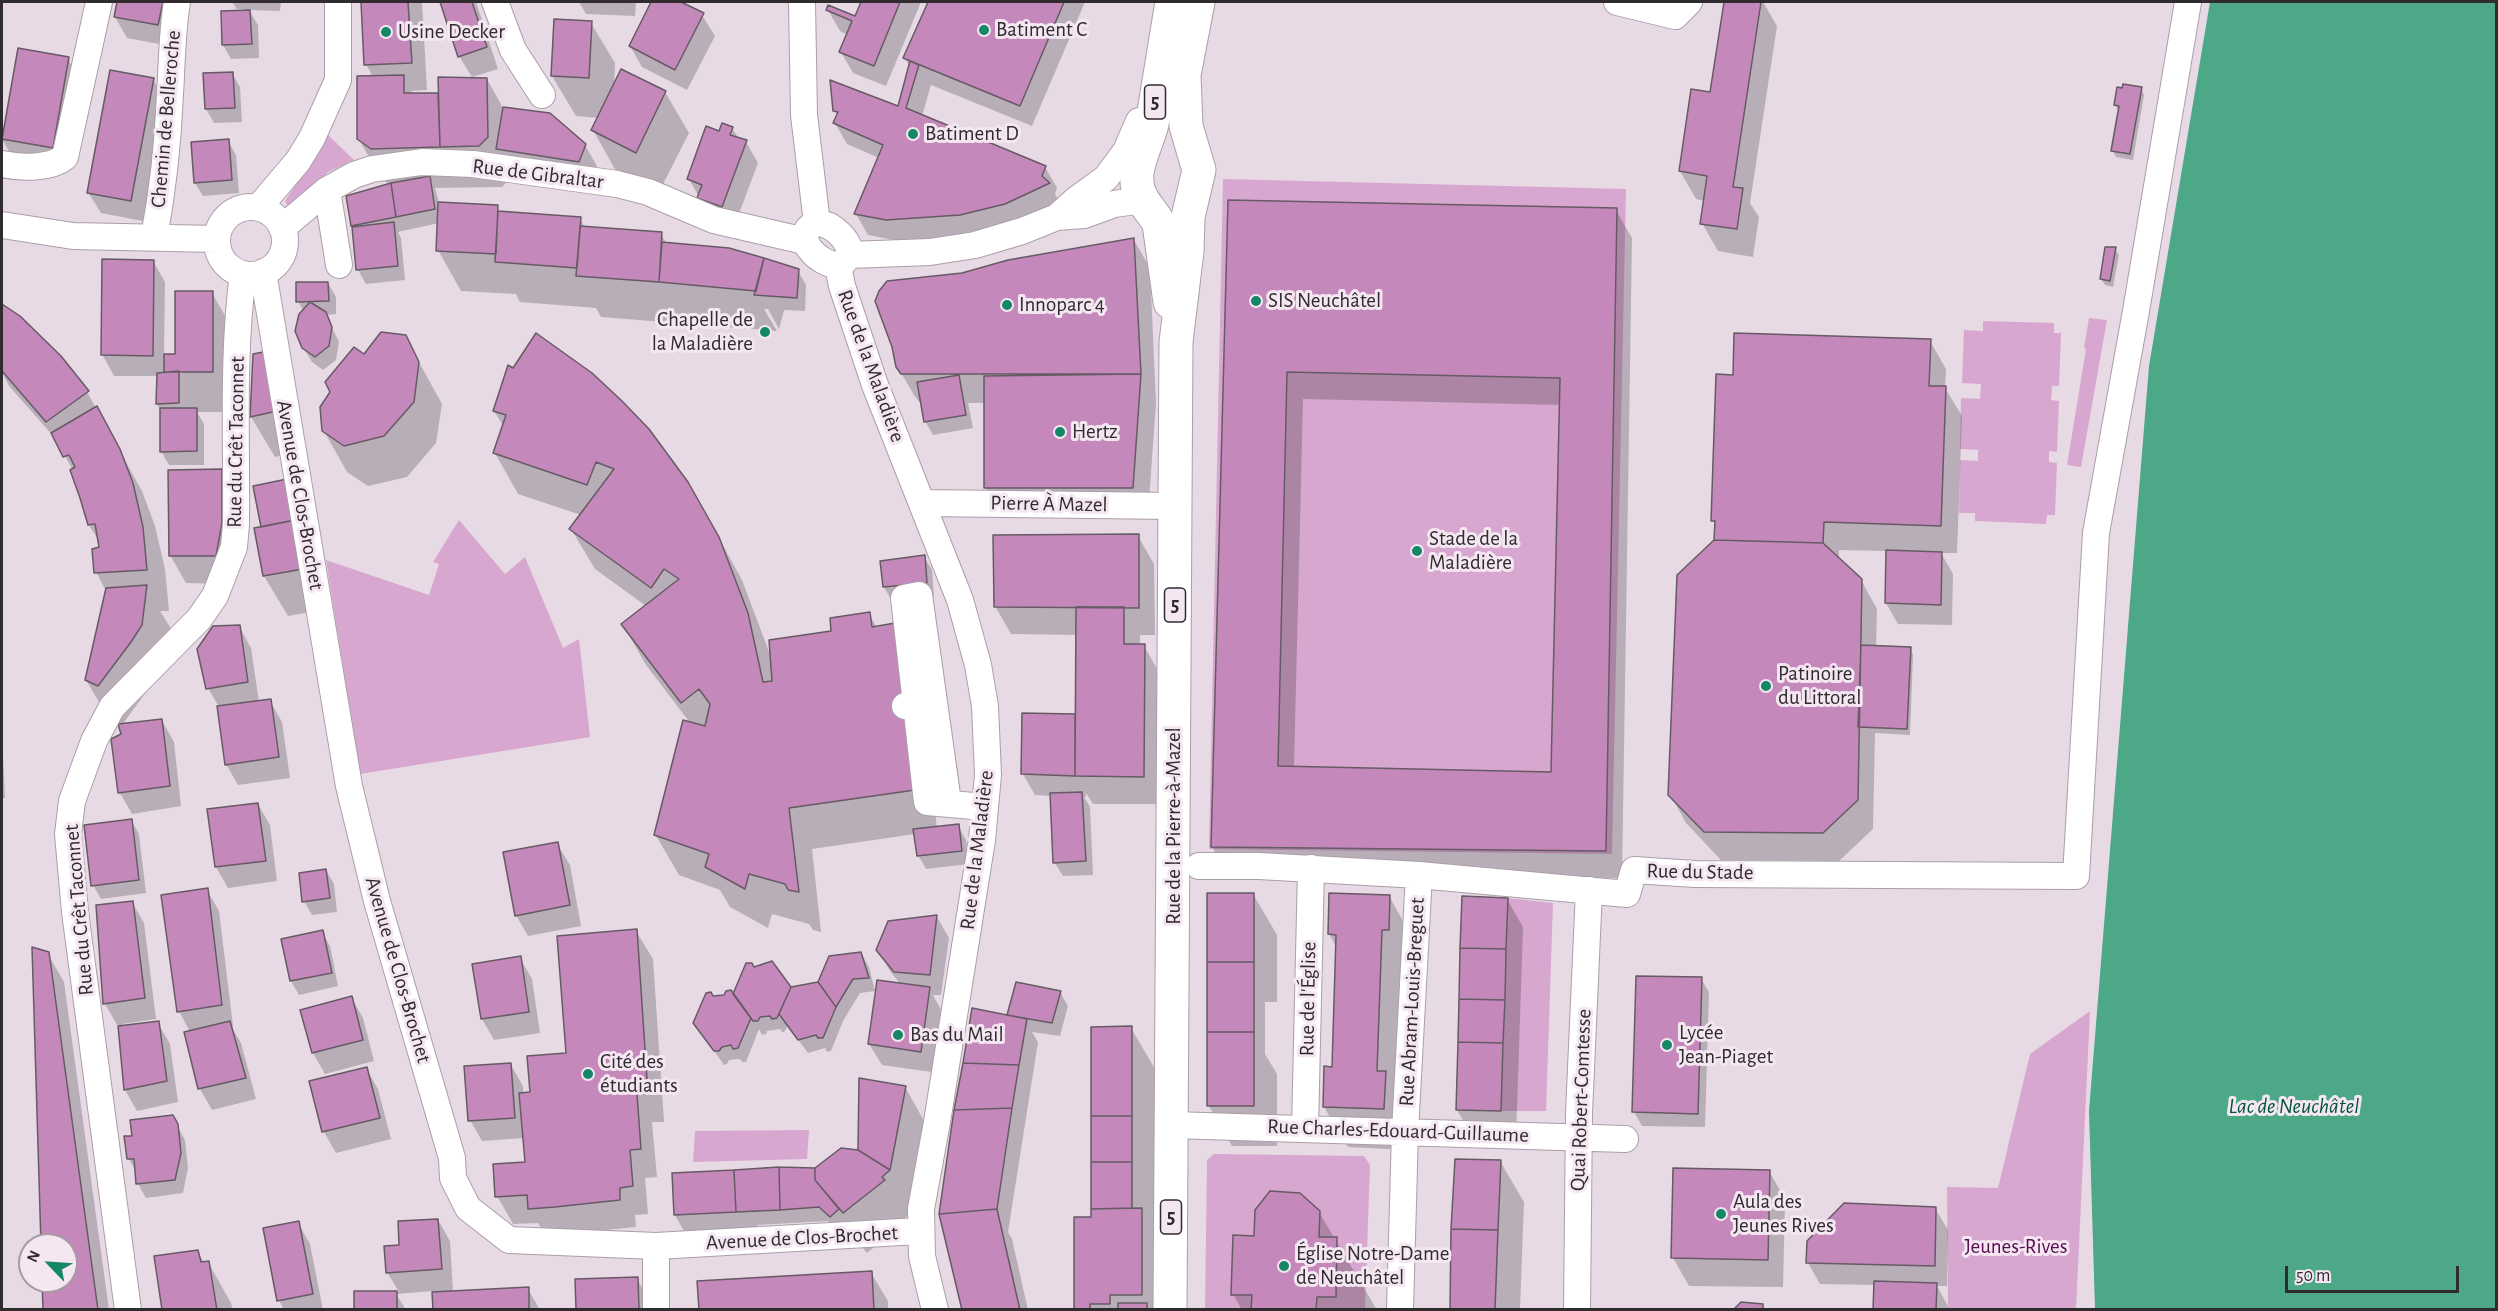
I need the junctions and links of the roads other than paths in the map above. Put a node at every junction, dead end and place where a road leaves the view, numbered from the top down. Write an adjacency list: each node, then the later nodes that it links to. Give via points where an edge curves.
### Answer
1 (99, 2): 16 (street, via 65,157 45,164)
2 (177, 2): 24 (street, Chemin de Belleroche)
3 (338, 2): 19 (street, via 338,80 298,161)
4 (495, 2): 14 (street, via 513,50)
5 (802, 2): 23 (street)
6 (1160, 2): 12 (street)
7 (1172, 2): 15 (main road, Rue de la Pierre-à-Mazel / 5)
8 (1198, 2): 13 (main road, Rue de la Pierre-à-Mazel)
9 (1617, 2): 11 (street)
10 (2187, 2): 37 (street, Rue du Stade, via 2096,533 2076,876 1695,874 1634,870 1627,894)
11 (1682, 9)
12 (1155, 39): 15 (street); 20 (street, via 1136,128 1126,151 1106,178)
13 (1184, 75): 18 (main road, Rue de la Pierre-à-Mazel, via 1171,120 1184,173 1182,186 1170,200); 29 (main road, Rue de la Pierre-à-Mazel / 5, via 1186,126 1199,170 1188,217)
14 (542, 95)
15 (1156, 98): 18 (main road, Rue de la Pierre-à-Mazel / 5, via 1148,142 1137,165)
16 (2, 164)
17 (327, 190): 22 (street, Rue de Gibraltar); 23 (street, Rue de Gibraltar, via 372,169 422,162 473,164 617,184 648,192 714,220); 27 (street)
18 (1143, 200): 20 (street, via 1114,204 1084,215); 29 (main road, Rue de la Pierre-à-Mazel / 5, via 1159,224)
19 (259, 207): 22 (street); 25 (street, via 233,212 221,224)
20 (1057, 217): 26 (street, via 975,245)
21 (2, 225): 24 (street, via 73,236)
22 (282, 228): 28 (street, via 285,245 281,256 274,266)
23 (811, 232): 26 (street, via 807,248 827,265)
24 (154, 237): 25 (street)
25 (217, 239): 28 (street, via 226,264)
26 (844, 260): 30 (street, Rue de la Maladière, via 842,286 875,385)
27 (339, 265)
28 (253, 273): 44 (street, Avenue de Clos-Brochet, via 349,786 377,900 452,1158 453,1178 468,1208 509,1240); 45 (street, Rue du Crêt Taconnet, via 239,306 234,547 215,596 199,619 112,707 80,774 68,834)
29 (1176, 342): 31 (main road, Rue de la Pierre-à-Mazel / 5)
30 (922, 503): 31 (street, Pierre À Mazel); 33 (street, Rue de la Maladière, via 960,600 978,665 986,717)
31 (1175, 506): 38 (main road, Rue de la Pierre-à-Mazel / 5)
32 (948, 802): 32 (street, via 927,802 910,705 904,598 919,595); 33 (street)
33 (985, 807): 43 (street, Rue de la Maladière)
34 (1199, 866): 35 (street, Rue du Stade)
35 (1311, 868): 36 (street, Rue du Stade); 39 (street, Rue de l'Église)
36 (1419, 875): 37 (street, Rue du Stade); 40 (street, Rue Abram-Louis-Breguet)
37 (1589, 890): 41 (street, Quai Robert-Comtesse)
38 (1172, 1125): 39 (street, Rue Charles-Edouard-Guillaume); 48 (main road, Rue de la Pierre-à-Mazel / 5)
39 (1305, 1129): 40 (street, Rue Charles-Edouard-Guillaume)
40 (1405, 1131): 41 (street, Rue Charles-Edouard-Guillaume); 49 (street, Rue Abram-Louis-Breguet)
41 (1579, 1136): 42 (street, Rue Charles-Edouard-Guillaume); 50 (street, Quai Robert-Comtesse)
42 (1625, 1139)
43 (919, 1231): 44 (street, Avenue de Clos-Brochet); 47 (street, Rue de la Maladière)
44 (656, 1246): 46 (street)
45 (128, 1310)
46 (656, 1310)
47 (935, 1310)
48 (1170, 1310)
49 (1400, 1310)
50 (1577, 1310)

